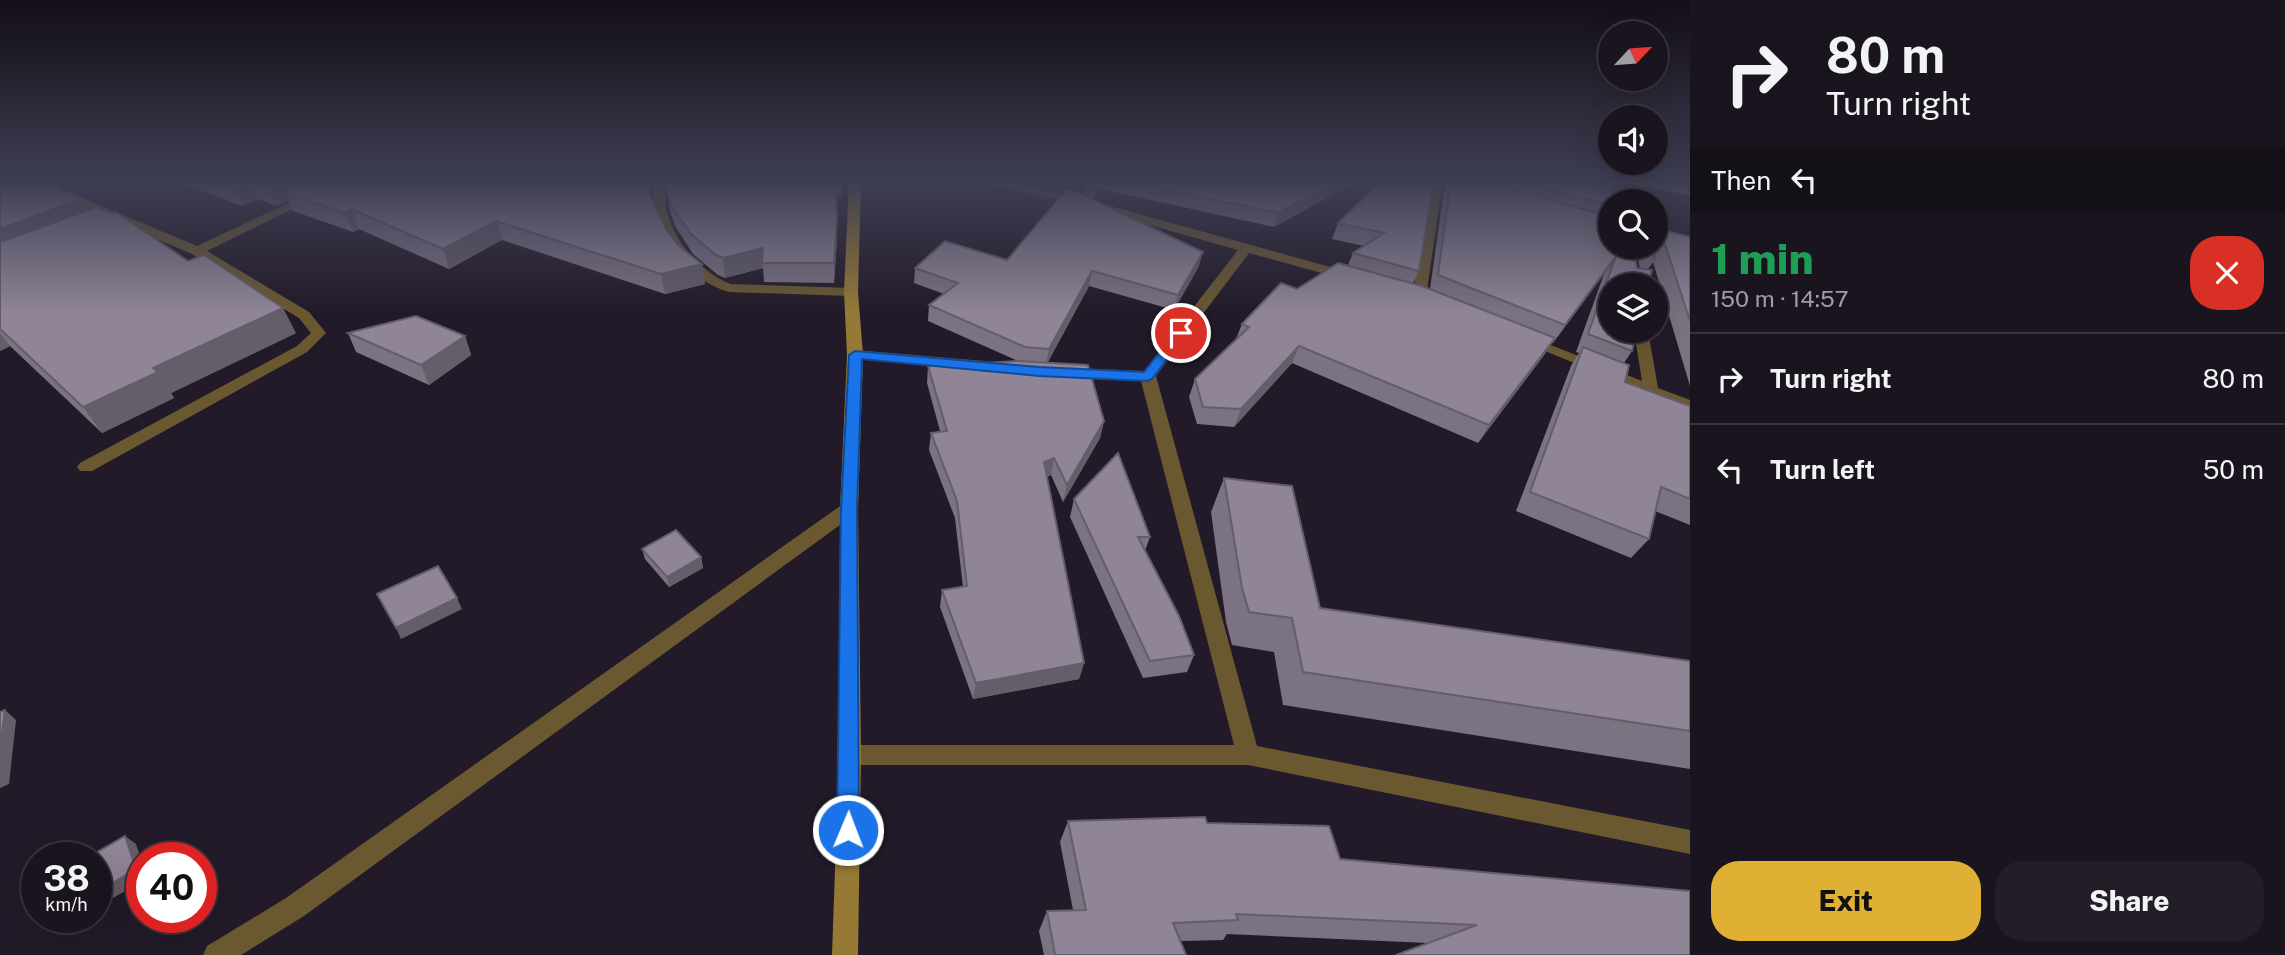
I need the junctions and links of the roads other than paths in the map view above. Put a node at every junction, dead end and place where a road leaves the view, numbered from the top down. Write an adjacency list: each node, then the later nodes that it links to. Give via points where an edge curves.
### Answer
1 (108, 225): 8 (street)
2 (134, 225): 10 (street)
3 (252, 225): 10 (street)
4 (667, 225): 12 (street, via 713,283 729,288)
5 (853, 225): 12 (street)
6 (1164, 225): 9 (street)
7 (1429, 225): 13 (street)
8 (97, 229)
9 (1247, 247): 11 (street); 19 (street)
10 (197, 251): 22 (street, via 304,316 318,333 302,349)
11 (1360, 280)
12 (851, 292): 16 (street)
13 (1420, 298)
14 (1509, 334): 20 (street)
15 (1643, 343): 20 (street)
16 (855, 355): 17 (street); 23 (street)
17 (999, 368)
18 (1053, 372): 19 (street)
19 (1147, 376): 25 (street)
20 (1651, 391): 21 (street)
21 (1690, 406)
22 (86, 467)
23 (849, 509): 24 (street); 27 (street, via 295,907)
24 (850, 755): 25 (street); 28 (street)
25 (1248, 755): 26 (street)
26 (1690, 842)
27 (216, 955)
28 (845, 955)

